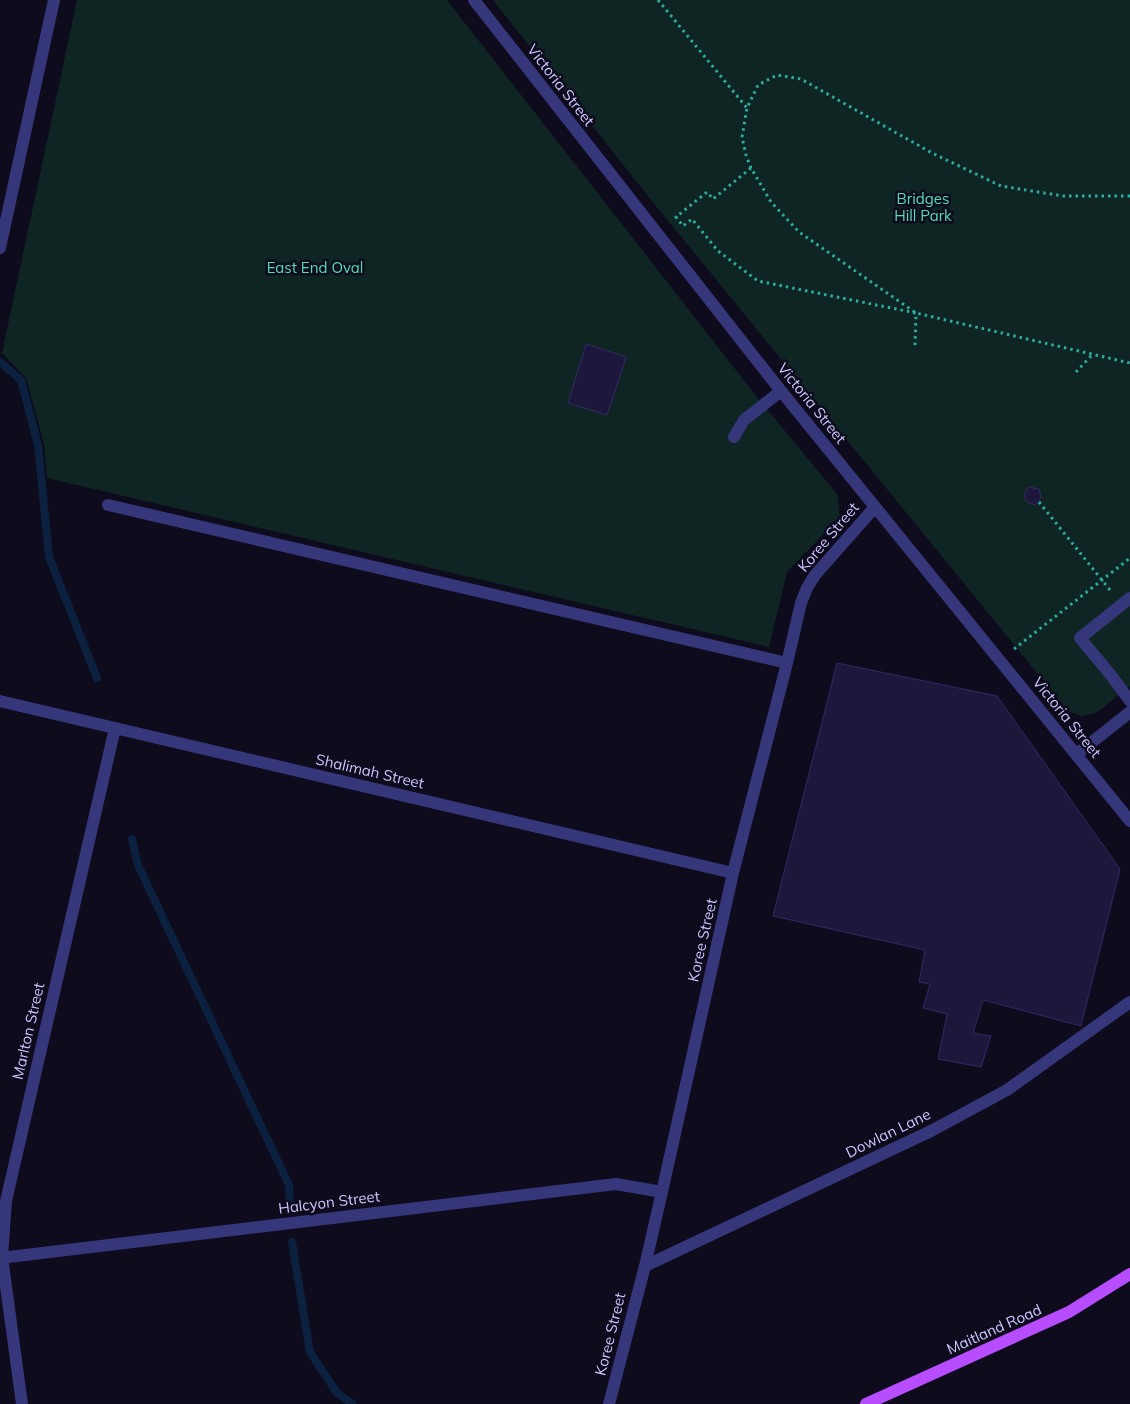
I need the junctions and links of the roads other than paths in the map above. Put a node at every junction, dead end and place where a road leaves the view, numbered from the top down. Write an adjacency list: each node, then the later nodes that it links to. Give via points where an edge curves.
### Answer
1 (54, 0): 3 (street)
2 (474, 0): 4 (street, Victoria Street)
3 (0, 248)
4 (781, 391): 5 (street, via 744,420); 7 (street, Victoria Street)
5 (734, 437)
6 (108, 505): 9 (street)
7 (875, 507): 9 (street, Koree Street, via 827,560 807,588); 14 (street, Victoria Street)
8 (1126, 601): 11 (street, via 1080,638)
9 (787, 663): 16 (street, Koree Street)
10 (0, 701): 13 (street, Shalimah Street)
11 (1130, 701)
12 (1130, 712): 14 (street)
13 (115, 728): 16 (street, Shalimah Street); 19 (street, Marlton Street, via 6,1201)
14 (1077, 754): 15 (street, Victoria Street)
15 (1130, 821)
16 (733, 873): 18 (street, Koree Street)
17 (1130, 1002): 20 (street, Dowlan Lane, via 998,1095 931,1131)
18 (662, 1192): 19 (street, Halcyon Street, via 616,1184); 20 (street, Koree Street)
19 (1, 1258): 22 (street, Marlton Street)
20 (645, 1266): 23 (street, Koree Street)
21 (1130, 1274): 24 (main road, Maitland Road, via 1069,1312)
22 (22, 1404)
23 (609, 1404)
24 (866, 1404)

